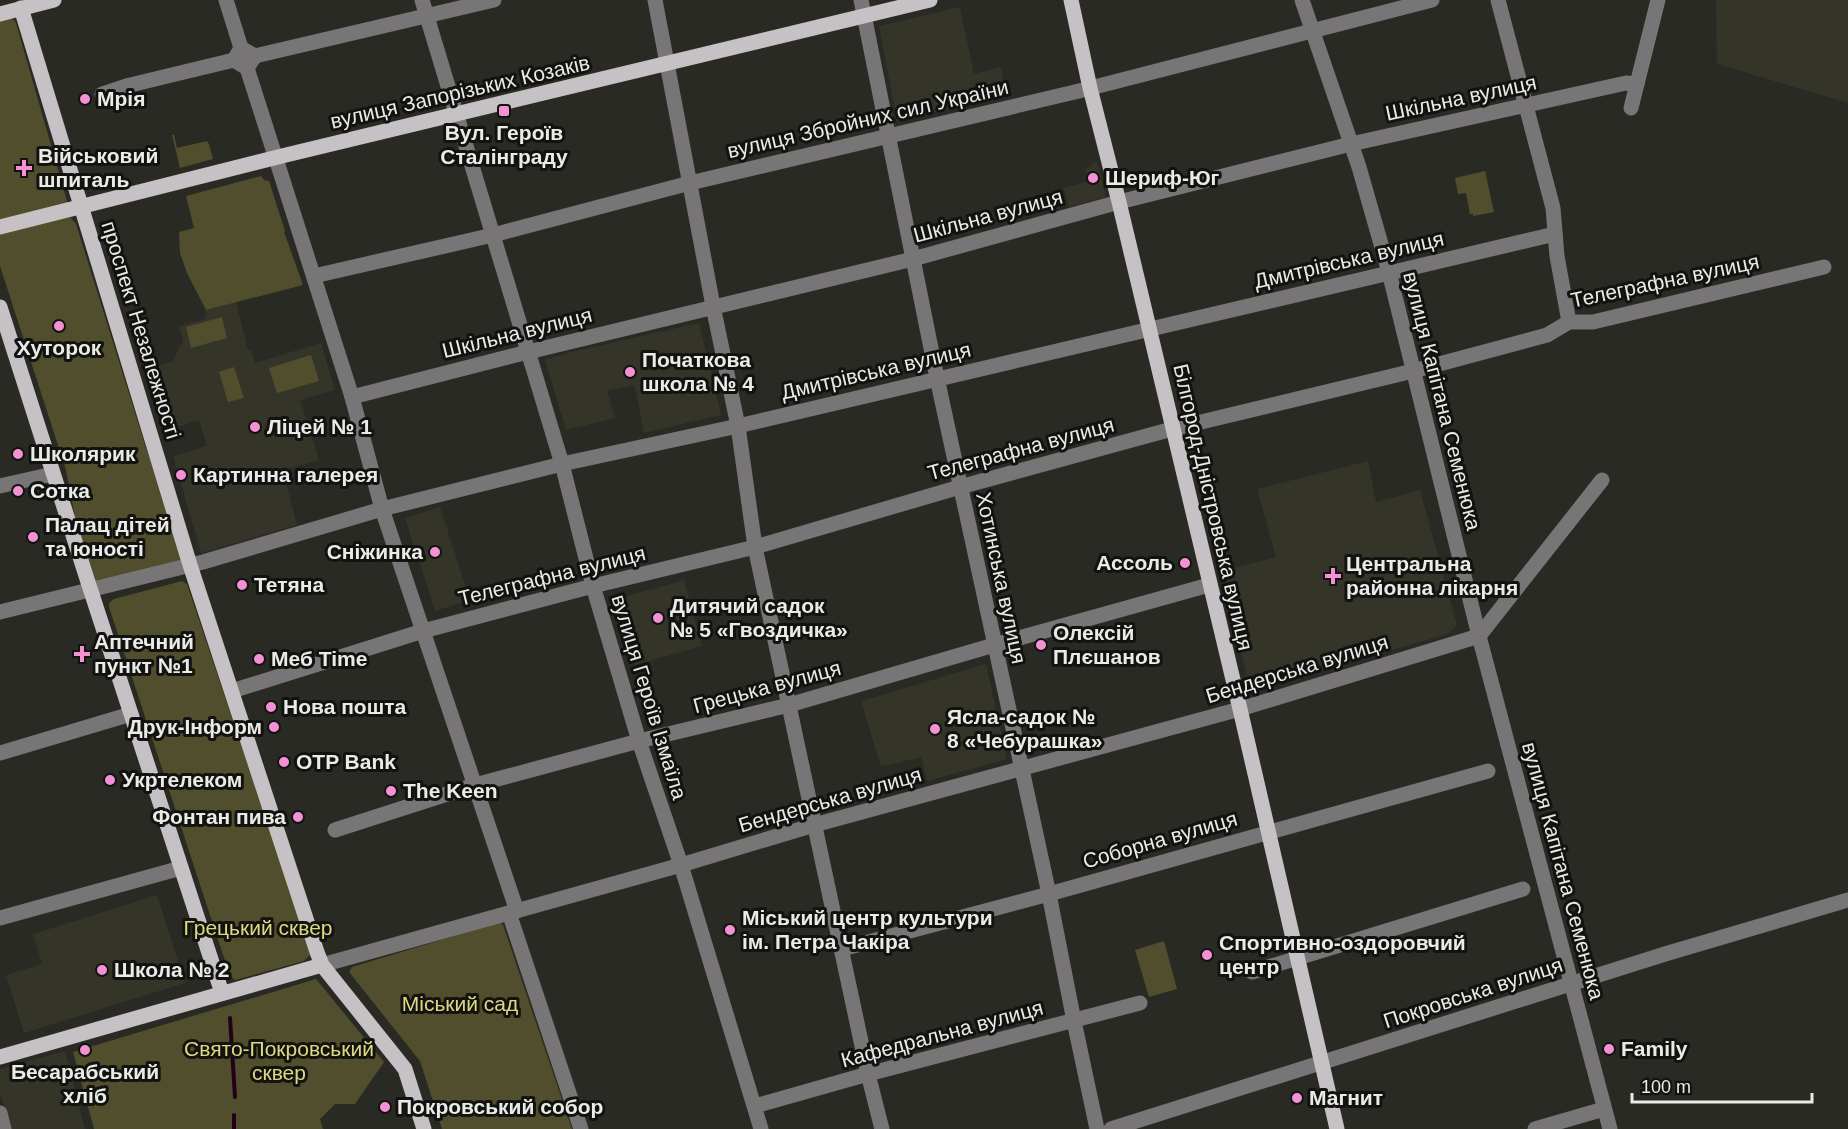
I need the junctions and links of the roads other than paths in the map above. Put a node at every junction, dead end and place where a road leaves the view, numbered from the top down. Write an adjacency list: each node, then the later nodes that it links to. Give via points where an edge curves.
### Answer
1 (54, 0): 13 (main road)
2 (226, 0): 18 (street)
3 (422, 0): 15 (street, вулиця Героїв Ізмаїла)
4 (494, 0): 15 (street)
5 (655, 0): 20 (street)
6 (861, 0): 16 (street, Хотинська вулиця)
7 (930, 0): 16 (main road, вулиця Запорізьких Козаків)
8 (1071, 0): 22 (main road, Білгород-Дністровська вулиця)
9 (1302, 0): 17 (street, вулиця Капітана Семенюка)
10 (1432, 0): 17 (street, вулиця Збройних сил України)
11 (1498, 0): 24 (street)
12 (1658, 0): 21 (street)
13 (19, 4): 14 (main road); 32 (main road, проспект Незалежності)
14 (0, 14)
15 (427, 15): 19 (street); 26 (street, вулиця Героїв Ізмаїла)
16 (864, 16): 20 (main road, вулиця Запорізьких Козаків); 27 (street, Хотинська вулиця)
17 (1312, 30): 22 (street, вулиця Збройних сил України); 28 (street, вулиця Капітана Семенюка)
18 (237, 54): 19 (street); 23 (street)
19 (251, 62): 29 (street)
20 (667, 64): 26 (main road, вулиця Запорізьких Козаків); 30 (street)
21 (1637, 84): 24 (street, Шкільна вулиця, via 1626,83); 25 (street)
22 (1090, 88): 27 (street, вулиця Збройних сил України); 31 (main road, Білгород-Дністровська вулиця)
23 (102, 94)
24 (1525, 105): 28 (street, Шкільна вулиця); 35 (street, via 1553,208)
25 (1631, 108)
26 (457, 114): 29 (main road, вулиця Запорізьких Козаків); 34 (street, вулиця Героїв Ізмаїла)
27 (887, 136): 30 (street, вулиця Збройних сил України); 36 (street, Хотинська вулиця)
28 (1351, 144): 31 (street, Шкільна вулиця); 38 (street, вулиця Капітана Семенюка)
29 (276, 158): 32 (main road, вулиця Запорізьких Козаків); 39 (street)
30 (690, 183): 34 (street, вулиця Збройних сил України); 40 (street)
31 (1119, 202): 36 (street, Шкільна вулиця); 43 (main road, Білгород-Дністровська вулиця)
32 (80, 207): 33 (main road, вулиця Запорізьких Козаків); 57 (main road, проспект Незалежності)
33 (0, 227)
34 (493, 234): 39 (street, вулиця Збройних сил України); 44 (street, вулиця Героїв Ізмаїла)
35 (1555, 234): 38 (street, Дмитрівська вулиця); 42 (street)
36 (913, 259): 40 (street, Шкільна вулиця); 46 (street, Хотинська вулиця)
37 (1824, 267): 42 (street, Телеграфна вулиця, via 1593,322)
38 (1389, 272): 43 (street, Дмитрівська вулиця); 45 (street, вулиця Капітана Семенюка)
39 (314, 276): 47 (street)
40 (713, 306): 44 (street, Шкільна вулиця); 48 (street)
41 (0, 307): 51 (main road)
42 (1569, 322): 45 (street, Телеграфна вулиця, via 1548,335)
43 (1150, 330): 46 (street, Дмитрівська вулиця); 49 (main road, Білгород-Дністровська вулиця)
44 (528, 352): 47 (street, Шкільна вулиця); 50 (street, вулиця Героїв Ізмаїла)
45 (1413, 371): 49 (street, Телеграфна вулиця); 63 (street, вулиця Капітана Семенюка)
46 (937, 378): 48 (street, Дмитрівська вулиця); 54 (street, Хотинська вулиця)
47 (352, 397): 55 (street)
48 (738, 426): 50 (street, Дмитрівська вулиця); 56 (street)
49 (1172, 429): 54 (street, Телеграфна вулиця); 58 (main road, Білгород-Дністровська вулиця)
50 (562, 464): 55 (street, Дмитрівська вулиця); 59 (street, вулиця Героїв Ізмаїла)
51 (53, 474): 53 (street); 60 (main road)
52 (1602, 480): 63 (street)
53 (0, 486)
54 (960, 487): 56 (street, Телеграфна вулиця); 64 (street, Хотинська вулиця)
55 (382, 509): 57 (street, Дмитрівська вулиця); 62 (street)
56 (755, 547): 59 (street, Телеграфна вулиця); 66 (street)
57 (190, 565): 60 (street, Дмитрівська вулиця); 65 (main road, проспект Незалежності)
58 (1209, 585): 64 (street, Грецька вулиця); 67 (main road, Білгород-Дністровська вулиця)
59 (593, 586): 62 (street, Телеграфна вулиця); 69 (street, вулиця Героїв Ізмаїла)
60 (91, 591): 61 (street, Дмитрівська вулиця); 68 (main road)
61 (0, 612)
62 (423, 631): 65 (street, Телеграфна вулиця); 73 (street)
63 (1479, 636): 67 (street, Бендерська вулиця); 88 (street, вулиця Капітана Семенюка)
64 (994, 645): 66 (street, Грецька вулиця); 71 (street, Хотинська вулиця)
65 (232, 691): 86 (main road, проспект Незалежності)
66 (789, 705): 69 (street, Грецька вулиця); 74 (street)
67 (1240, 709): 71 (street, Бендерська вулиця); 76 (main road, Білгород-Дністровська вулиця)
68 (131, 714): 70 (street); 78 (main road)
69 (639, 741): 73 (street, Грецька вулиця); 77 (street, вулиця Героїв Ізмаїла)
70 (0, 753)
71 (1021, 770): 74 (street, Бендерська вулиця); 80 (street, Хотинська вулиця)
72 (1488, 771): 76 (street, Соборна вулиця)
73 (475, 786): 75 (street, Грецька вулиця); 82 (street)
74 (814, 825): 77 (street, Бендерська вулиця); 84 (street)
75 (335, 830)
76 (1268, 831): 80 (street, Соборна вулиця); 85 (main road, Білгород-Дністровська вулиця)
77 (681, 865): 82 (street, Бендерська вулиця); 95 (street, вулиця Героїв Ізмаїла)
78 (181, 868): 83 (street); 89 (main road)
79 (1523, 890): 85 (street)
80 (1049, 894): 84 (street, Соборна вулиця); 91 (street, Хотинська вулиця)
81 (1848, 900): 88 (street, Покровська вулиця)
82 (513, 912): 86 (street, Бендерська вулиця); 100 (street)
83 (0, 918)
84 (842, 949): 94 (street)
85 (1297, 959): 87 (street); 93 (main road, Білгород-Дністровська вулиця)
86 (322, 965): 89 (main road, Бендерська вулиця); 99 (main road, проспект Незалежності, via 405,1069)
87 (1252, 972)
88 (1570, 984): 93 (street, Покровська вулиця); 96 (street, вулиця Капітана Семенюка)
89 (222, 993): 92 (main road, Бендерська вулиця)
90 (1140, 1003): 91 (street, Кафедральна вулиця)
91 (1074, 1021): 94 (street, Кафедральна вулиця); 103 (street, Хотинська вулиця)
92 (0, 1057)
93 (1323, 1063): 104 (street, Покровська вулиця); 105 (main road, Білгород-Дністровська вулиця)
94 (868, 1074): 95 (street, Кафедральна вулиця); 102 (street)
95 (755, 1106): 101 (street, вулиця Героїв Ізмаїла)
96 (1604, 1108): 106 (street); 107 (street, вулиця Капітана Семенюка)
97 (0, 1113): 98 (street)
98 (4, 1129)
99 (424, 1129)
100 (581, 1129)
101 (761, 1129)
102 (882, 1129)
103 (1097, 1129)
104 (1111, 1129)
105 (1337, 1129)
106 (1535, 1129)
107 (1610, 1129)

